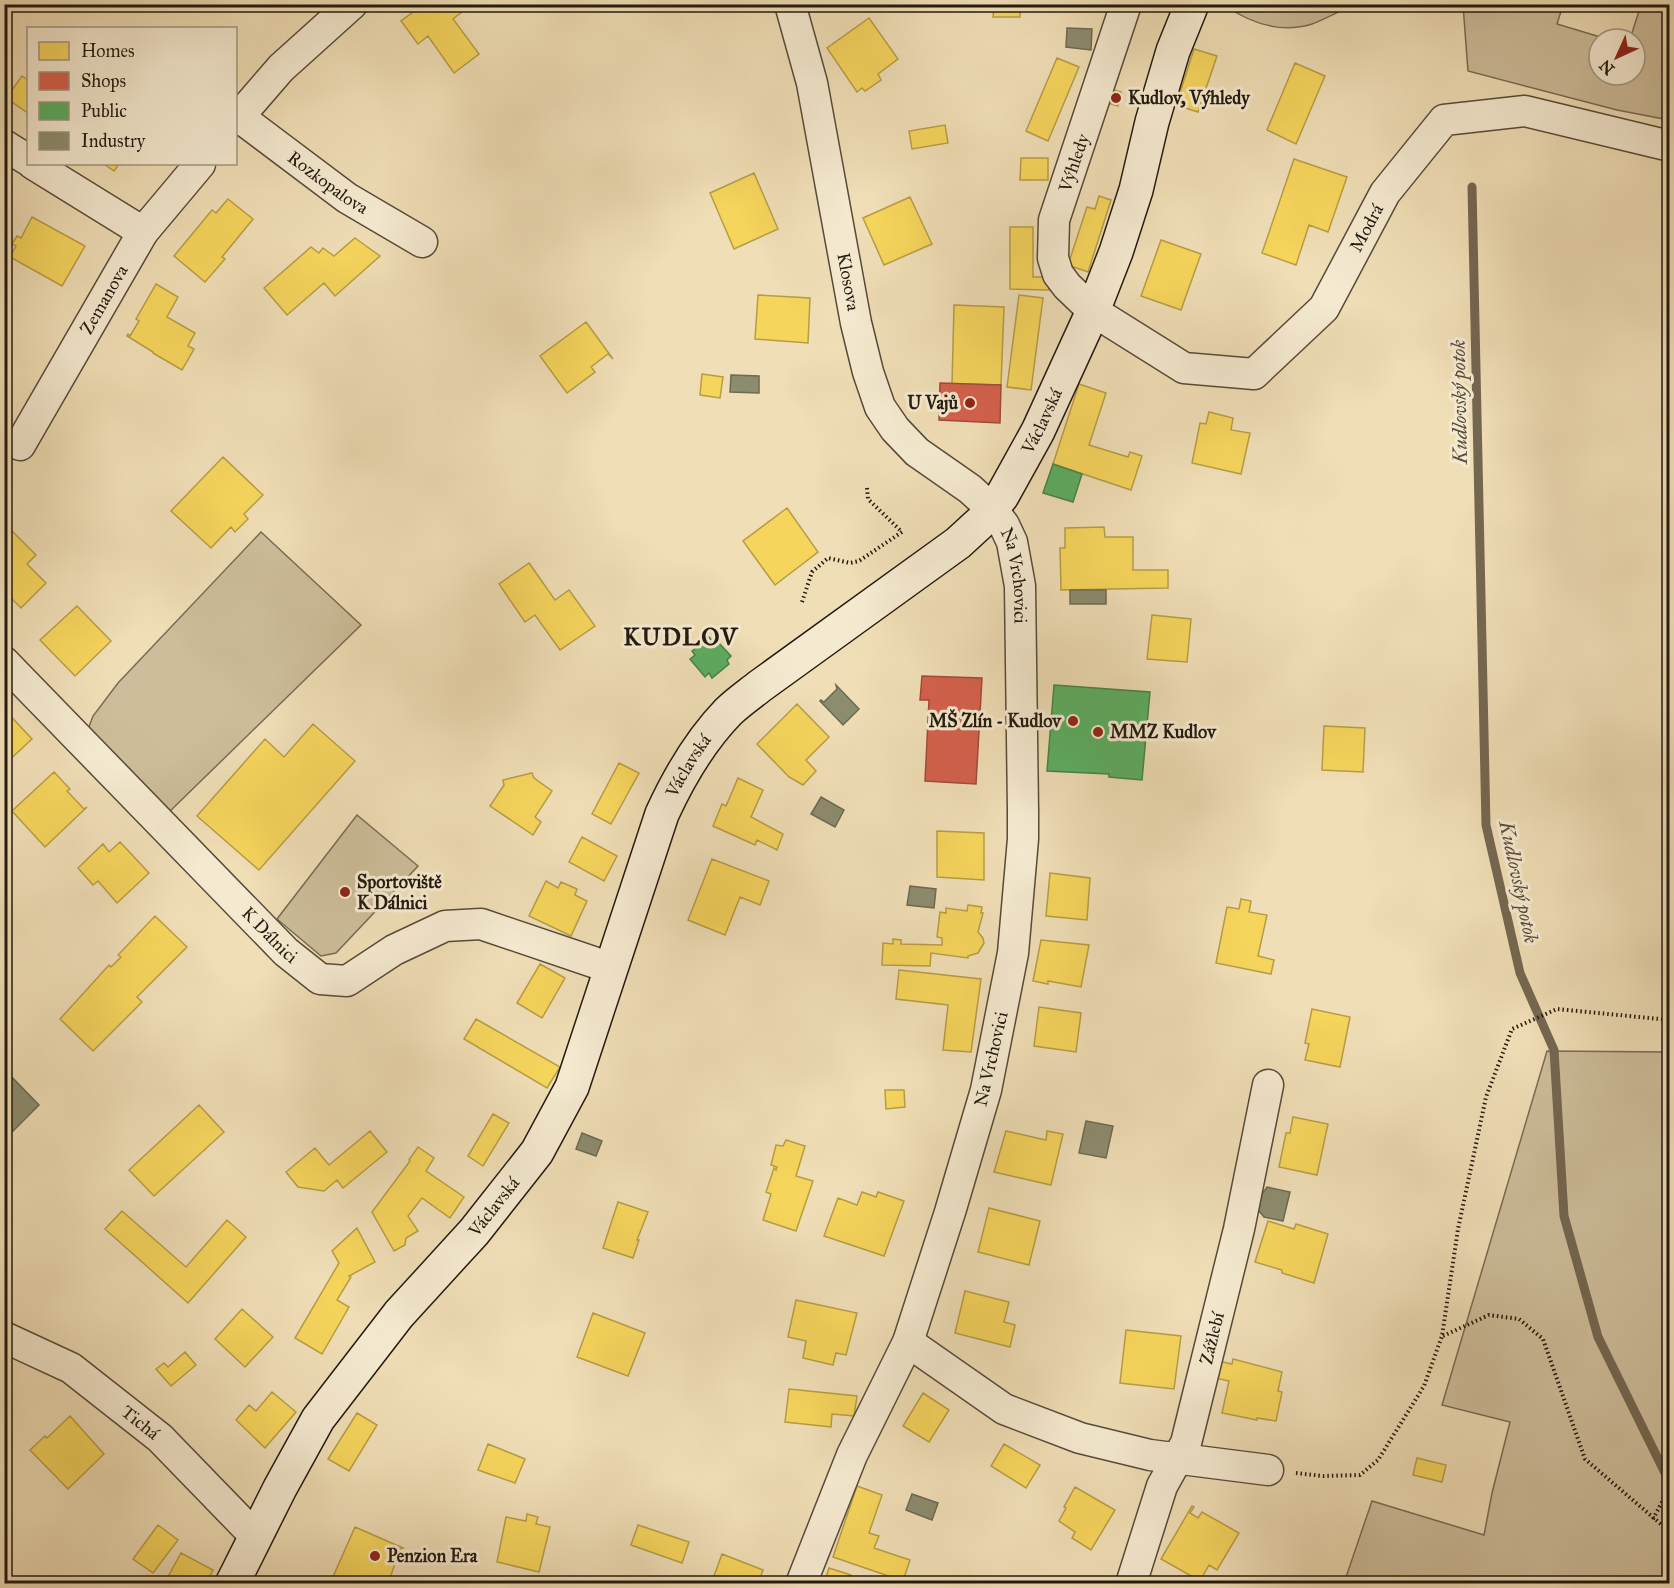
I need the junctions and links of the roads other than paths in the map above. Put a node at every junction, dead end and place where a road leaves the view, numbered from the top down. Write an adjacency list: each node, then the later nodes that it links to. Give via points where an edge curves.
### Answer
1 (790, 4): 15 (street, Klosova, via 817,106 856,323 880,407 917,452)
2 (1126, 4): 13 (street, Výhledy, via 1054,220 1053,258 1058,274)
3 (1192, 4): 13 (street, Václavská, via 1173,51 1136,190)
4 (340, 8): 5 (street)
5 (237, 118): 12 (street, Rozkopalova, via 347,198)
6 (4, 145): 8 (street)
7 (1670, 146): 13 (street, Modrá, via 1525,111 1444,120 1385,193 1324,308 1254,374 1184,368)
8 (27, 159)
9 (35, 165): 11 (street)
10 (199, 165): 11 (street, Zemanova)
11 (143, 232): 14 (street, Zemanova)
12 (422, 242)
13 (1093, 311): 15 (street, Václavská, via 1026,455)
14 (20, 445)
15 (992, 509): 17 (street, Václavská, via 958,543 752,692 728,712 700,745 662,814); 20 (street, Na Vrchovici, via 1012,542 1020,586 1023,839 1013,953 986,1090)
16 (4, 662): 17 (street, K Dálnici, via 286,952 320,980 347,981 394,950 445,926 481,924)
17 (611, 968): 23 (street, Václavská, via 572,1087 537,1152 318,1419)
18 (1268, 1085): 21 (street, Zážlebí, via 1239,1229 1186,1443)
19 (4, 1337): 23 (street, Tichá, via 71,1368 160,1437)
20 (908, 1342): 21 (street, via 1004,1408 1080,1437); 25 (street, Na Vrchovici, via 852,1455)
21 (1176, 1459): 22 (street); 26 (street, Zážlebí, via 1162,1486)
22 (1268, 1470)
23 (256, 1537): 24 (street, Václavská)
24 (232, 1584)
25 (801, 1584)
26 (1131, 1584)

